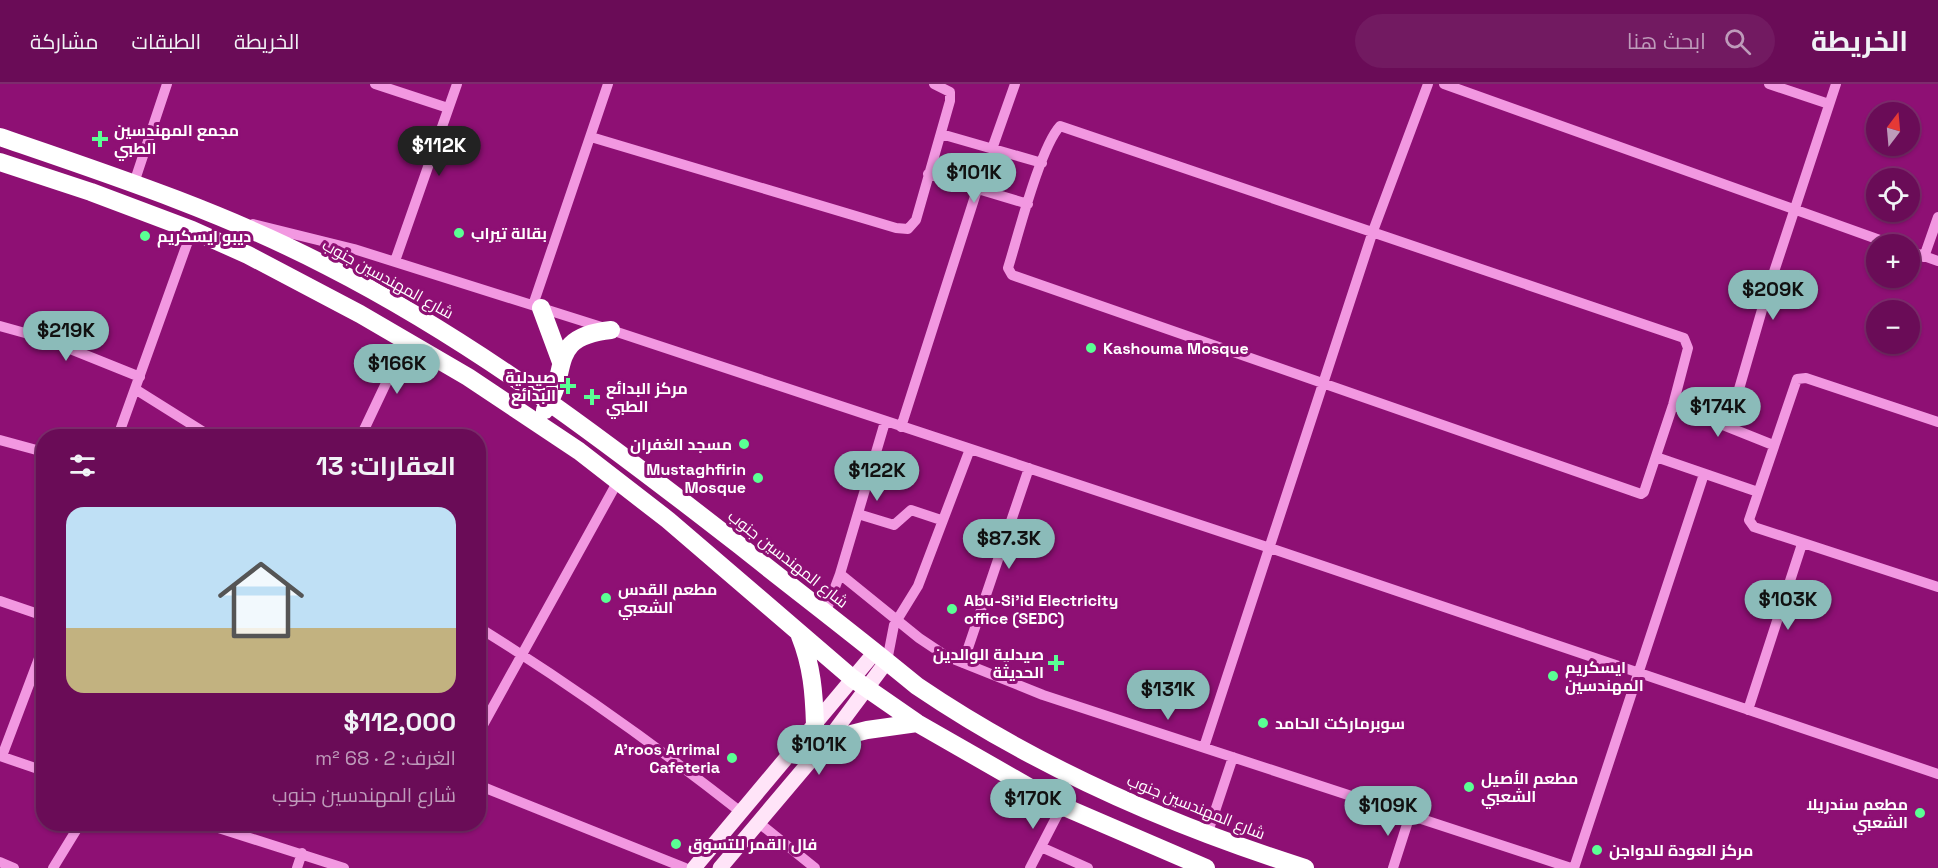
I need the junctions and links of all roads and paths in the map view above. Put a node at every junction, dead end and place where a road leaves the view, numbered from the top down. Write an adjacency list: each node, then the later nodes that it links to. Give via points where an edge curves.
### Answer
1 (167, 84): 20 (street)
2 (375, 84): 12 (street)
3 (457, 84): 12 (street)
4 (934, 84): 13 (street, via 947,88 951,95)
5 (1015, 84): 16 (street)
6 (1428, 84): 27 (street)
7 (1444, 84): 23 (street)
8 (1769, 84): 11 (street)
9 (1836, 84): 11 (street)
10 (603, 85): 15 (street)
11 (1829, 104): 23 (street)
12 (448, 108): 31 (street)
13 (941, 134): 16 (street); 19 (street)
14 (0, 137): 20 (highway, شارع المهندسين جنوب)
15 (591, 137): 19 (street, via 901,229 908,229 916,220); 33 (street)
16 (992, 149): 18 (street)
17 (0, 162): 26 (highway)
18 (1042, 162): 22 (street); 27 (street, via 1057,128 1065,126)
19 (928, 174): 21 (street)
20 (134, 183): 25 (highway, شارع المهندسين جنوب)
21 (977, 190): 22 (street); 46 (street)
22 (1028, 204): 39 (street, via 1008,268 1012,275)
23 (1796, 209): 28 (street); 47 (street)
24 (1938, 217): 30 (street)
25 (229, 219): 31 (street); 41 (highway, شارع المهندسين جنوب, via 399,304)
26 (192, 230): 36 (highway, via 248,255); 38 (street)
27 (1374, 231): 39 (street); 42 (street, via 1684,338 1688,348)
28 (1866, 235)
29 (1920, 255): 30 (street)
30 (1924, 257): 32 (street)
31 (395, 261): 33 (street)
32 (1938, 261)
33 (537, 307): 35 (street); 37 (highway)
34 (0, 326): 38 (street, via 43,338)
35 (611, 330): 37 (highway, via 575,340); 43 (street)
36 (406, 341): 45 (highway); 50 (street)
37 (561, 362): 41 (highway)
38 (140, 377): 40 (street)
39 (1324, 384): 55 (street, via 1641,494); 63 (street)
40 (135, 389): 48 (street); 49 (street)
41 (550, 402): 45 (highway); 68 (highway, شارع المهندسين جنوب)
42 (1673, 405): 47 (street); 55 (street)
43 (885, 422): 46 (street); 60 (street)
44 (1938, 422): 52 (street, via 1800,377 1794,382)
45 (537, 423): 58 (highway)
46 (901, 427): 53 (street)
47 (1728, 427): 52 (street)
48 (121, 429)
49 (199, 429)
50 (364, 429)
51 (0, 440): 54 (street)
52 (1773, 445): 59 (street)
53 (970, 449): 56 (street); 61 (street)
54 (36, 450)
55 (1656, 457): 57 (street)
56 (1029, 468): 63 (street); 74 (street)
57 (1704, 474): 59 (street); 76 (street)
58 (618, 482): 71 (highway); 73 (street)
59 (1758, 492): 62 (street, via 1750,524)
60 (858, 514): 61 (street, via 894,525 911,510); 64 (street)
61 (941, 520): 69 (street, via 918,586)
62 (1802, 544): 65 (street); 79 (street)
63 (1270, 548): 76 (street); 84 (street)
64 (840, 574): 68 (street); 69 (street)
65 (1938, 587)
66 (0, 601): 67 (street)
67 (36, 613)
68 (825, 614): 72 (highway, شارع المهندسين جنوب)
69 (897, 620): 72 (street); 74 (street, via 926,643)
70 (486, 632): 73 (street)
71 (798, 632): 77 (highway); 82 (highway, via 810,659)
72 (884, 652): 77 (main road); 78 (main road); 96 (highway, شارع المهندسين جنوب, via 917,686 961,716 1066,772)
73 (521, 653): 80 (street); 91 (street)
74 (963, 663): 84 (street)
75 (36, 666): 85 (street)
76 (1637, 672): 79 (street); 113 (street)
77 (852, 678): 78 (highway); 82 (main road)
78 (868, 690): 81 (highway); 83 (main road)
79 (1748, 710): 88 (street)
80 (486, 719)
81 (917, 723): 83 (highway); 90 (highway)
82 (815, 725): 91 (main road)
83 (828, 740): 93 (main road)
84 (1203, 747): 86 (street)
85 (1, 756): 87 (street)
86 (1233, 757): 92 (street); 96 (street)
87 (36, 768)
88 (1938, 774)
89 (486, 788): 105 (street)
90 (1062, 806): 97 (street); 110 (highway)
91 (742, 813): 106 (main road)
92 (1410, 815): 112 (street); 113 (street)
93 (759, 823): 100 (main road); 107 (street)
94 (76, 831): 102 (street)
95 (229, 831): 98 (street)
96 (1207, 835): 111 (highway, شارع المهندسين جنوب)
97 (1041, 848): 108 (street); 109 (street)
98 (302, 853): 103 (street); 104 (street)
99 (0, 862): 101 (street)
100 (727, 865)
101 (14, 868)
102 (53, 868)
103 (297, 868)
104 (344, 868)
105 (685, 868)
106 (694, 868)
107 (815, 868)
108 (1030, 868)
109 (1088, 868)
110 (1206, 868)
111 (1305, 868)
112 (1393, 868)
113 (1573, 868)

